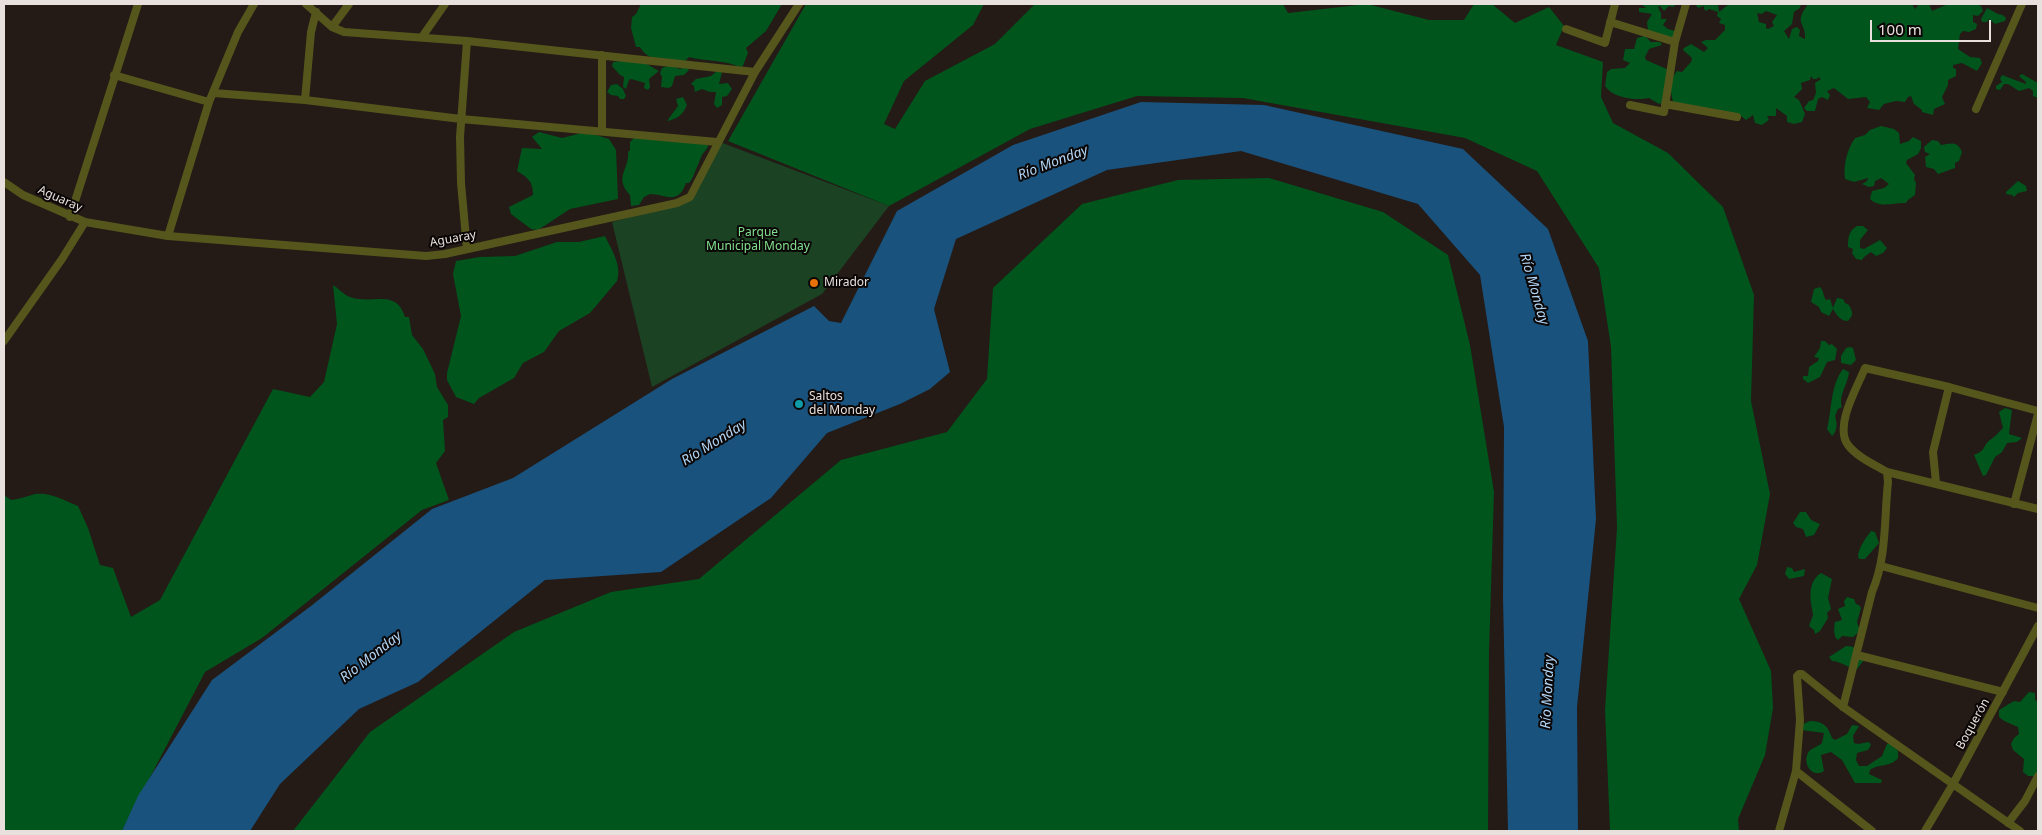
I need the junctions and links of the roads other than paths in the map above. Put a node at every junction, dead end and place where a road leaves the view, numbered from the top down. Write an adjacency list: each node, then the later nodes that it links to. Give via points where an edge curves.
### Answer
1 (138, 4): 19 (street)
2 (254, 4): 20 (street, via 238,32)
3 (306, 4): 10 (street)
4 (349, 4): 12 (street)
5 (445, 4): 14 (street)
6 (799, 4): 18 (street, Aguaray)
7 (1615, 4): 11 (street)
8 (1686, 4): 16 (street)
9 (2022, 4): 25 (street)
10 (316, 12): 12 (street); 21 (street)
11 (1610, 22): 13 (street, via 1605,43); 16 (street)
12 (332, 26): 14 (street, via 357,34)
13 (1566, 29)
14 (422, 37): 15 (street)
15 (467, 40): 17 (street); 27 (street)
16 (1675, 42): 23 (street)
17 (602, 56): 18 (street); 28 (street)
18 (755, 72): 29 (street, Aguaray)
19 (114, 75): 22 (street); 31 (street)
20 (214, 93): 21 (street); 22 (street)
21 (304, 100): 27 (street)
22 (209, 102): 33 (street)
23 (1665, 104): 24 (street, via 1664,112); 26 (street)
24 (1630, 105)
25 (1976, 109)
26 (1737, 117)
27 (461, 119): 28 (street); 34 (street, via 461,183)
28 (602, 131): 29 (street)
29 (717, 142): 34 (street, Aguaray, via 690,197 677,203)
30 (4, 182): 31 (street, Aguaray, via 23,195)
31 (70, 217): 32 (street, Aguaray)
32 (85, 222): 33 (street, Aguaray); 35 (street)
33 (168, 236): 34 (street, Aguaray, via 426,256)
34 (467, 249)
35 (4, 341)
36 (1948, 387): 37 (street); 38 (street, via 1865,368 1846,413 1842,433 1849,446); 39 (street, via 1933,452)
37 (2038, 412): 40 (street)
38 (1887, 472): 39 (street); 42 (street)
39 (1936, 484): 40 (street)
40 (2014, 504): 41 (street)
41 (2038, 509)
42 (1881, 566): 43 (street); 46 (street)
43 (2038, 608)
44 (2038, 626): 45 (street, Boquerón)
45 (2035, 642): 47 (street, Boquerón)
46 (1857, 655): 47 (street); 48 (street)
47 (2003, 692): 51 (street, Boquerón)
48 (1843, 707): 49 (street, via 1798,674 1800,720); 51 (street)
49 (1796, 771): 53 (street); 54 (street)
50 (2038, 776): 52 (street)
51 (1953, 784): 52 (street); 55 (street, Boquerón)
52 (2008, 823): 56 (street)
53 (1779, 831)
54 (1872, 831)
55 (1925, 831)
56 (2020, 831)

